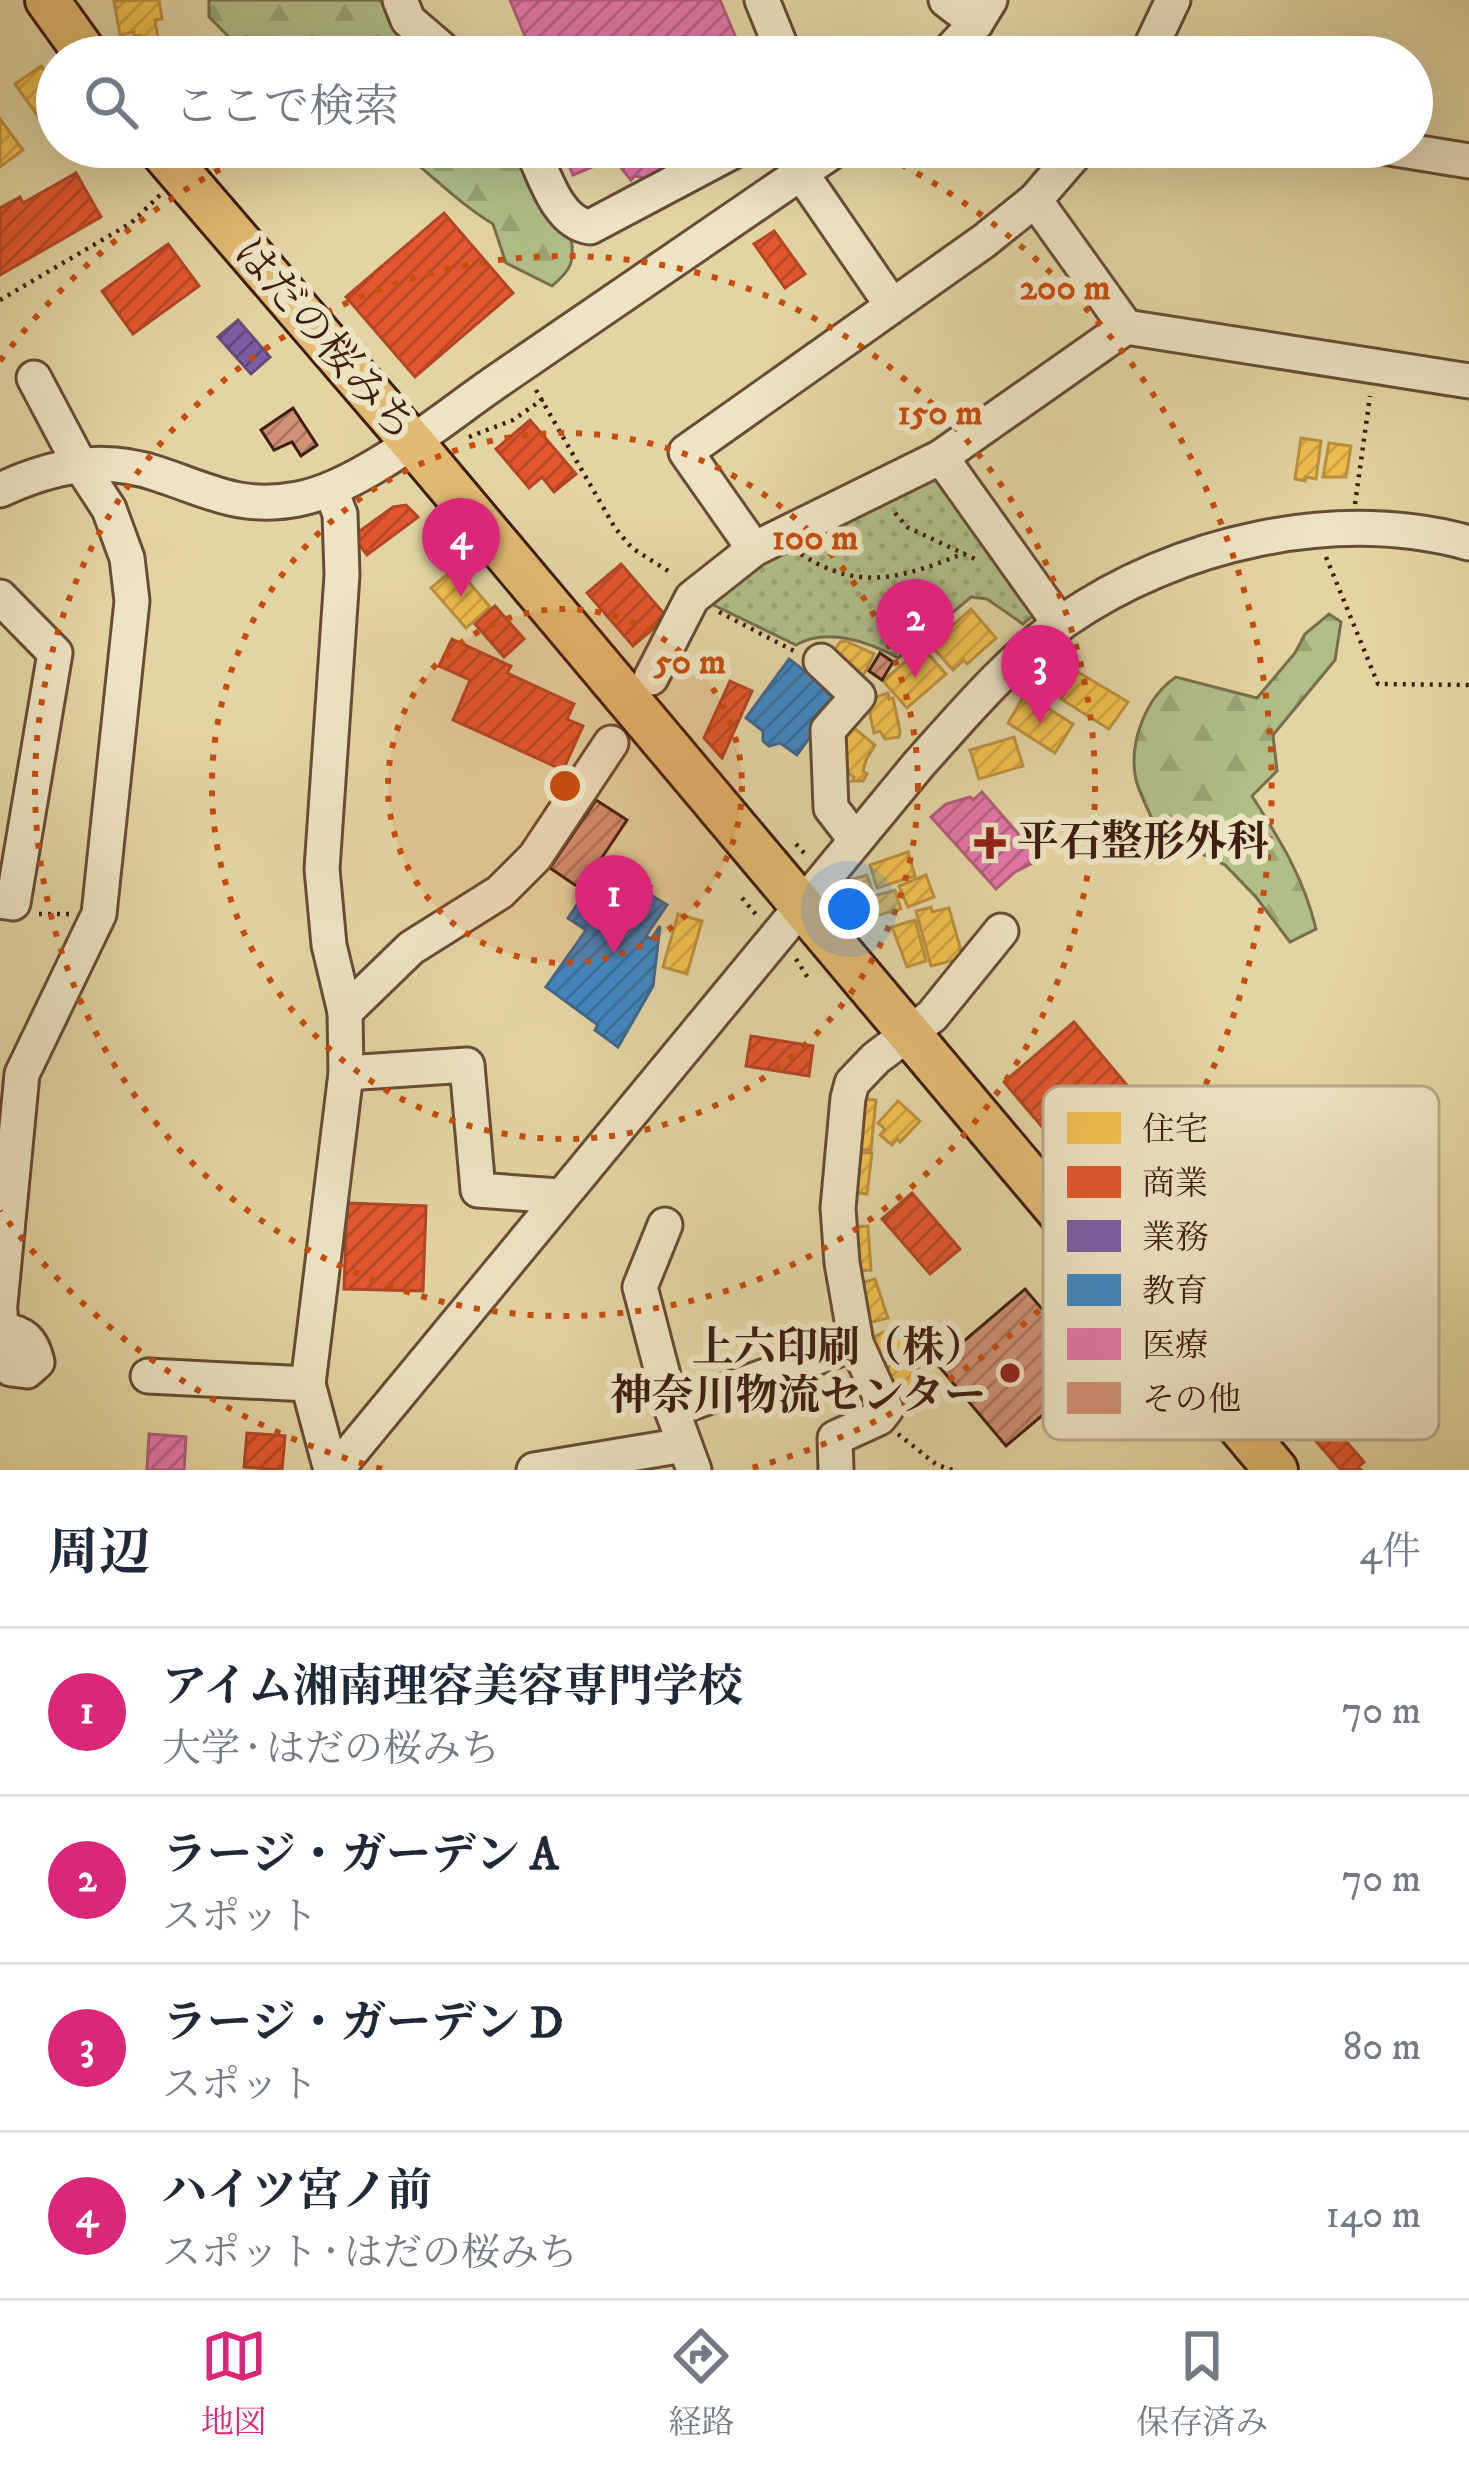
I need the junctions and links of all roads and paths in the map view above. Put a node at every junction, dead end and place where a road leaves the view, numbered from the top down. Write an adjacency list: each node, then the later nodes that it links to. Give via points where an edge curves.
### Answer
1 (47, 0): 7 (main road)
2 (400, 0): 8 (street)
3 (763, 0): 9 (street)
4 (946, 0): 6 (street)
5 (1173, 0): 11 (street)
6 (983, 11): 10 (street)
7 (73, 36)
8 (427, 36)
9 (777, 36)
10 (962, 36)
11 (1156, 36)
12 (1433, 155): 13 (street)
13 (1469, 161)
14 (176, 168): 31 (main road, はだの桜みち)
15 (542, 168): 16 (street, via 563,211 590,227)
16 (701, 168)
17 (808, 168): 19 (street)
18 (1063, 168): 21 (street)
19 (801, 173): 23 (street); 31 (street)
20 (160, 195): 22 (path, via 130,223)
21 (1035, 200): 23 (street); 24 (street)
22 (0, 300)
23 (890, 304): 41 (street, via 686,452)
24 (1126, 328): 25 (street); 32 (street)
25 (1374, 365): 27 (street); 37 (path)
26 (34, 378): 33 (street)
27 (1469, 381)
28 (536, 389): 29 (path)
29 (543, 398): 30 (path, via 513,420); 45 (path, via 615,528)
30 (456, 438)
31 (411, 440): 35 (street); 56 (main road, はだの桜みち)
32 (941, 457): 41 (street); 46 (street)
33 (79, 463): 34 (street); 35 (street, via 155,472 244,503); 57 (street, via 110,509 132,601)
34 (0, 490)
35 (331, 491): 61 (street, via 342,574 322,869)
36 (891, 508): 42 (path, via 907,527)
37 (1354, 509)
38 (1316, 531): 39 (street); 46 (street, via 1192,557 1117,587); 49 (path, via 1378,684)
39 (1469, 543)
40 (793, 548): 42 (path, via 866,580)
41 (754, 549): 45 (street)
42 (965, 553): 43 (path)
43 (984, 564)
44 (0, 597): 55 (street, via 55,653)
45 (703, 598): 47 (path); 48 (street)
46 (1060, 624): 51 (street, via 979,697)
47 (807, 656): 51 (street, via 858,696 828,730 831,808)
48 (652, 677)
49 (1469, 686)
50 (611, 743): 61 (street, via 535,857 500,892 411,948)
51 (855, 839): 56 (street)
52 (796, 844): 53 (path)
53 (806, 855)
54 (742, 898): 56 (path)
55 (15, 908): 57 (path)
56 (778, 912): 62 (main road, はだの桜みち); 65 (street)
57 (99, 914): 67 (street, via 22,1074)
58 (1001, 931): 62 (street)
59 (792, 955): 60 (path)
60 (808, 978)
61 (345, 1012): 63 (street)
62 (908, 1034): 64 (main road, はだの桜みち); 69 (street, via 852,1083 848,1098 838,1232)
63 (346, 1073): 65 (street, via 467,1065 478,1190); 71 (street)
64 (1043, 1194)
65 (559, 1196): 76 (street)
66 (665, 1225): 72 (street, via 640,1286)
67 (0, 1307): 68 (street)
68 (1, 1329)
69 (856, 1342): 72 (street); 73 (street, via 886,1408)
70 (167, 1369): 71 (street)
71 (308, 1384): 76 (street)
72 (672, 1410): 75 (street)
73 (879, 1418): 78 (street, via 835,1438); 79 (path)
74 (1251, 1440): 80 (main road, はだの桜みち)
75 (689, 1458): 77 (street)
76 (334, 1470)
77 (534, 1470)
78 (836, 1470)
79 (953, 1470)
80 (1276, 1470)

